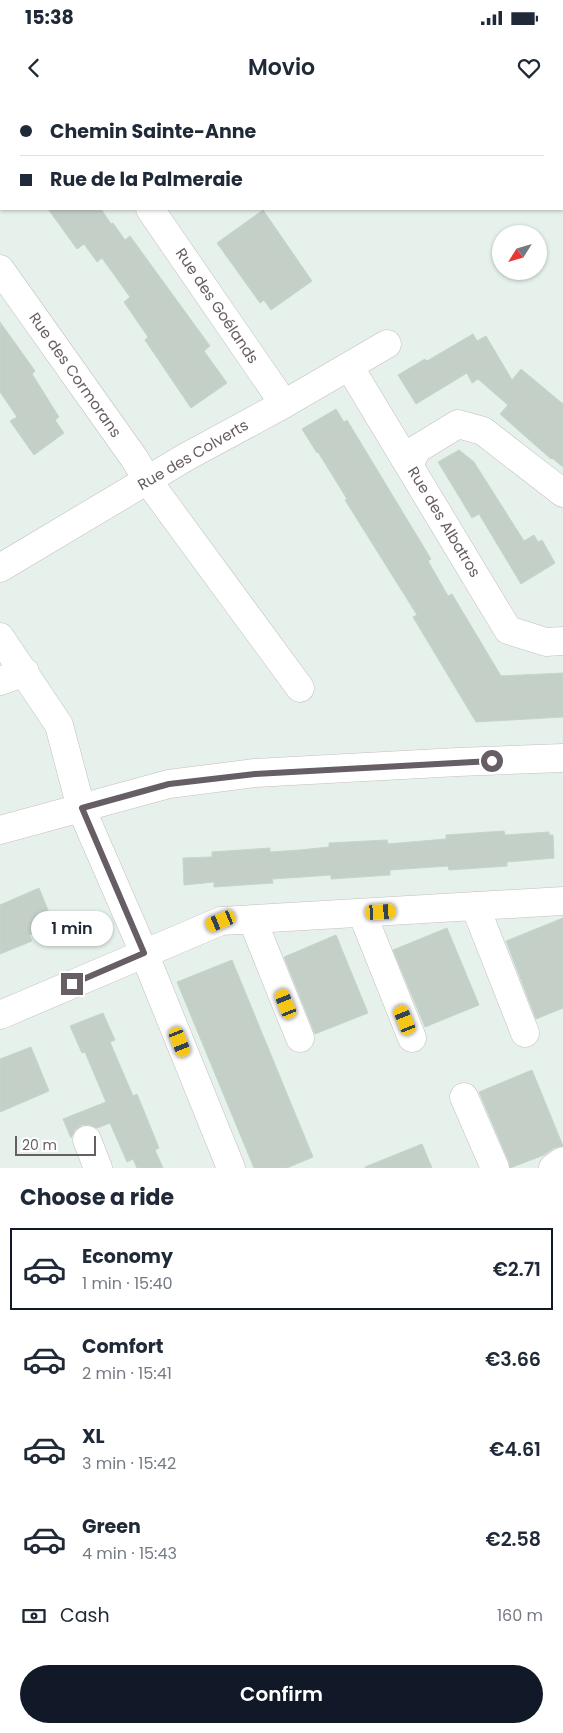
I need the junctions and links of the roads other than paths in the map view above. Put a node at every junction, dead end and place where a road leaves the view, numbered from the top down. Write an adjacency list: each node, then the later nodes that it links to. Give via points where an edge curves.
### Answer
1 (151, 210): 5 (street, Rue des Goélands)
2 (0, 270): 7 (street, Rue des Cormorans)
3 (388, 344): 4 (street, Rue des Colverts)
4 (349, 366): 5 (street, Rue des Colverts); 6 (street, Rue des Albatros)
5 (284, 404): 7 (street, Rue des Colverts)
6 (409, 465): 8 (street, via 417,449 458,424 482,431); 11 (street, Rue des Albatros, via 508,630 546,642)
7 (148, 481): 9 (street, Rue des Colverts); 13 (street, Rue des Cormorans)
8 (563, 492)
9 (0, 568)
10 (0, 637): 12 (street)
11 (563, 641)
12 (13, 677): 15 (street, via 59,725)
13 (300, 688)
14 (563, 758): 15 (street, via 255,774 169,784)
15 (82, 808): 16 (street); 21 (street)
16 (0, 830)
17 (563, 901): 18 (street)
18 (475, 906): 19 (street); 23 (street)
19 (362, 913): 20 (street); 25 (street)
20 (252, 919): 21 (street, via 221,921); 24 (street)
21 (144, 953): 22 (street); 30 (street)
22 (0, 1015)
23 (524, 1033)
24 (300, 1038)
25 (412, 1038)
26 (464, 1097): 31 (street)
27 (86, 1140): 29 (street)
28 (563, 1161): 32 (street)
29 (98, 1168)
30 (231, 1168)
31 (495, 1168)
32 (553, 1168)

